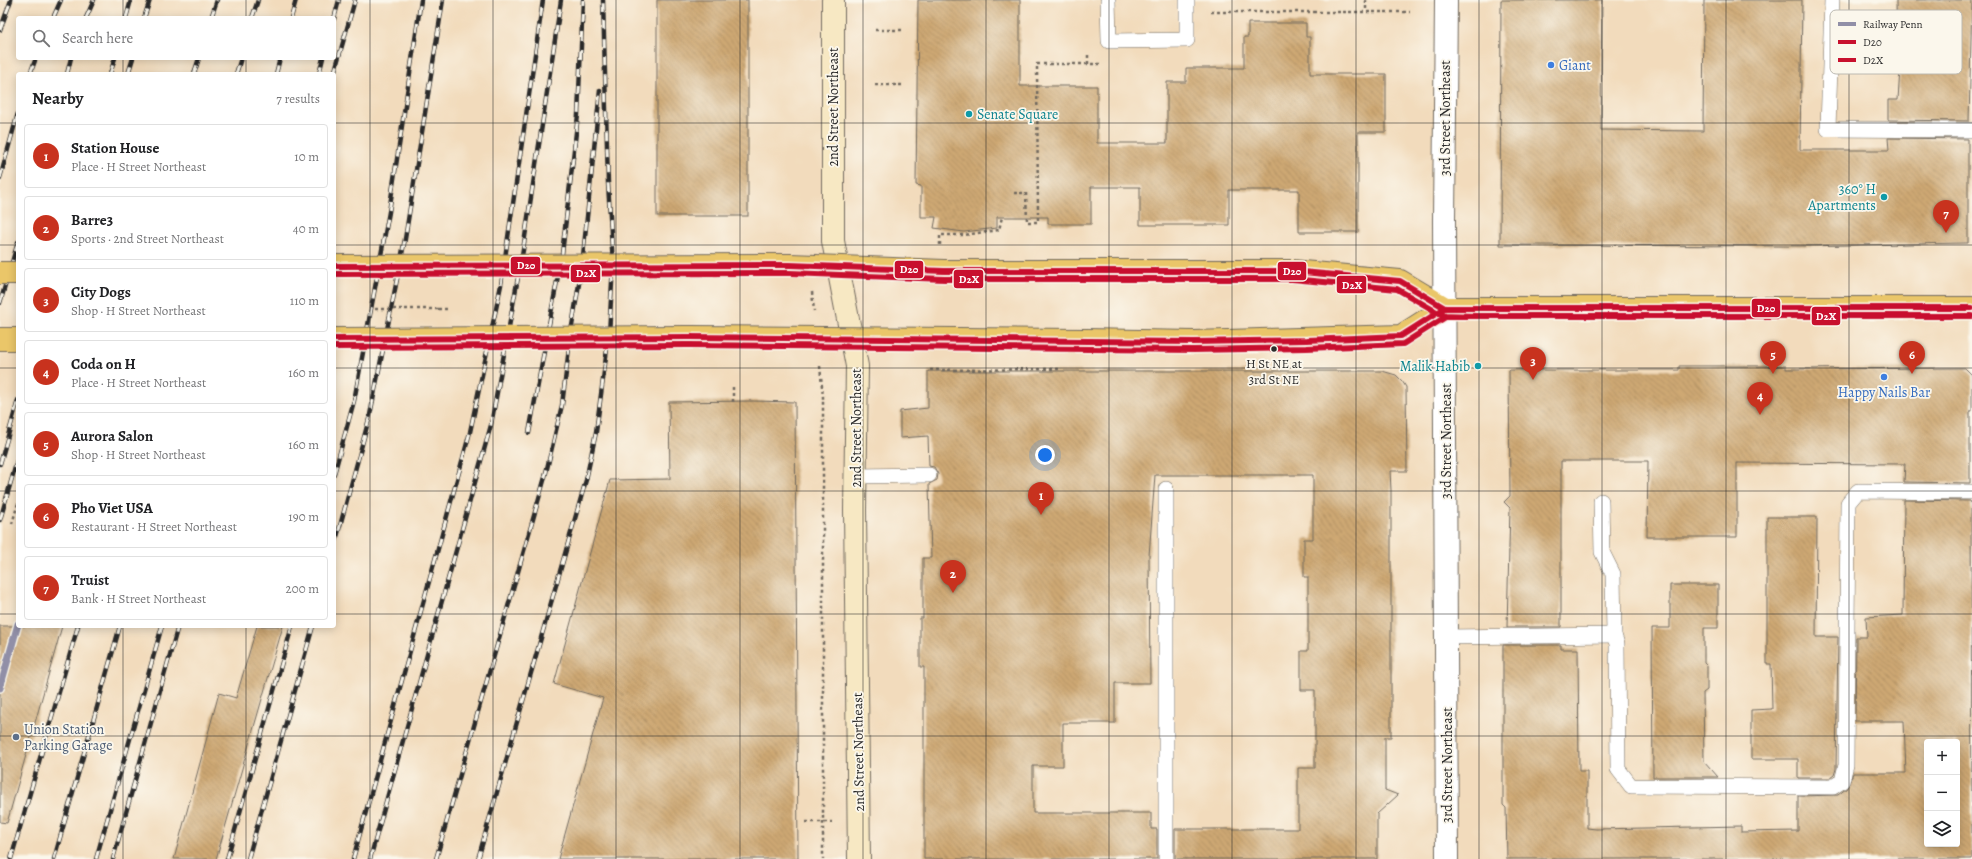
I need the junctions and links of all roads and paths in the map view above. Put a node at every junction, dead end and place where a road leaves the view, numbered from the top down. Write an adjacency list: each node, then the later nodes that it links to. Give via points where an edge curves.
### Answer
1 (833, 0): 37 (street, 2nd Street Northeast, via 833,241 857,366)
2 (1108, 0): 3 (lane, via 1109,41 1187,40)
3 (1188, 0)
4 (1366, 0): 9 (path)
5 (1446, 0): 24 (street, 3rd Street Northeast)
6 (1832, 0): 7 (lane)
7 (1832, 10)
8 (1203, 12): 9 (path)
9 (1366, 12): 10 (path)
10 (1410, 12)
11 (875, 30): 12 (path)
12 (904, 30)
13 (1103, 64): 18 (path, via 1037,64 1038,222 1027,222 1026,193)
14 (1830, 64): 17 (lane, via 1828,129)
15 (875, 85): 16 (path)
16 (904, 85)
17 (1972, 130)
18 (1014, 193)
19 (1002, 217): 20 (path, via 999,230 964,235 940,235)
20 (940, 251)
21 (336, 266): 24 (main road, bridge, via 790,265 944,271 1292,271 1400,281)
22 (0, 273): 23 (main road, bridge)
23 (16, 273)
24 (1445, 308): 25 (main road); 30 (main road, bridge, via 1401,336 1194,342 689,337); 44 (street, 3rd Street Northeast)
25 (1972, 308)
26 (438, 309): 27 (path, bridge)
27 (371, 310)
28 (0, 339): 29 (main road)
29 (16, 339)
30 (336, 339)
31 (1060, 369): 32 (path)
32 (930, 370)
33 (733, 387): 34 (path)
34 (733, 405)
35 (823, 406): 46 (path)
36 (929, 475): 37 (lane)
37 (856, 476): 49 (street, 2nd Street Northeast)
38 (1166, 489): 50 (lane)
39 (1972, 492): 43 (lane, via 1858,491 1848,503 1846,765 1842,781 1833,787 1631,786 1618,770 1617,644)
40 (1601, 500): 43 (lane, via 1602,552 1613,574)
41 (16, 510): 42 (path)
42 (12, 524)
43 (1614, 635): 44 (lane)
44 (1447, 637): 51 (street, 3rd Street Northeast)
45 (806, 822): 46 (path)
46 (823, 822): 47 (path, via 834,822); 48 (path)
47 (834, 828)
48 (823, 859)
49 (859, 859)
50 (1166, 859)
51 (1447, 859)

